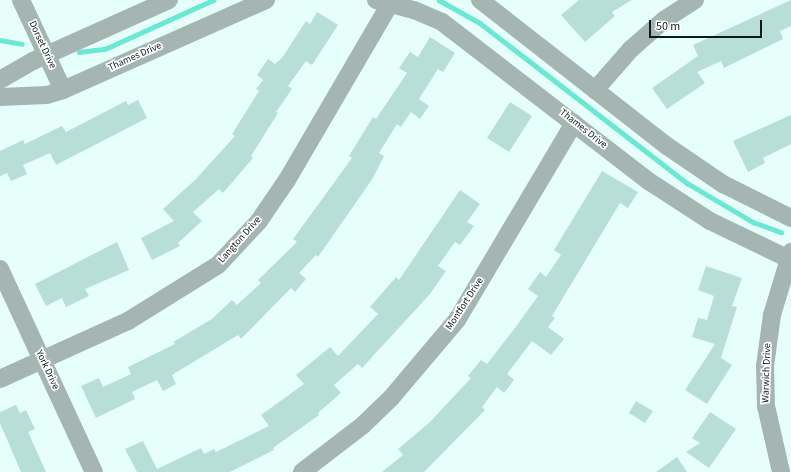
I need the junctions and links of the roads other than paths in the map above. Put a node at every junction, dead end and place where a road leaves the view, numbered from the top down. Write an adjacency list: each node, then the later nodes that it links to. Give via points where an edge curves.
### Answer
1 (21, 0): 7 (street, Dorset Drive)
2 (169, 0): 7 (street)
3 (266, 0): 9 (street, Thames Drive)
4 (480, 0): 10 (street)
5 (695, 0): 10 (street, via 664,20 631,49)
6 (383, 2): 12 (street, Thames Drive, via 414,10 458,32); 16 (street, Langton Drive, via 287,180 259,221 218,265 128,321)
7 (47, 56): 8 (street); 9 (street, Dorset Drive)
8 (0, 80)
9 (63, 90): 11 (street, Thames Drive, via 47,95)
10 (595, 90): 13 (street, via 667,146 723,184)
11 (0, 97)
12 (574, 123): 14 (street, Thames Drive, via 689,208 733,234); 19 (street, Montfort Drive, via 457,320 391,398 363,426)
13 (789, 211)
14 (790, 257): 20 (street, Warwich Drive, via 772,315 765,366 766,406)
15 (0, 269): 16 (street, York Drive)
16 (42, 360): 17 (street, Langton Drive); 18 (street, York Drive)
17 (0, 380)
18 (94, 472)
19 (302, 472)
20 (781, 472)

